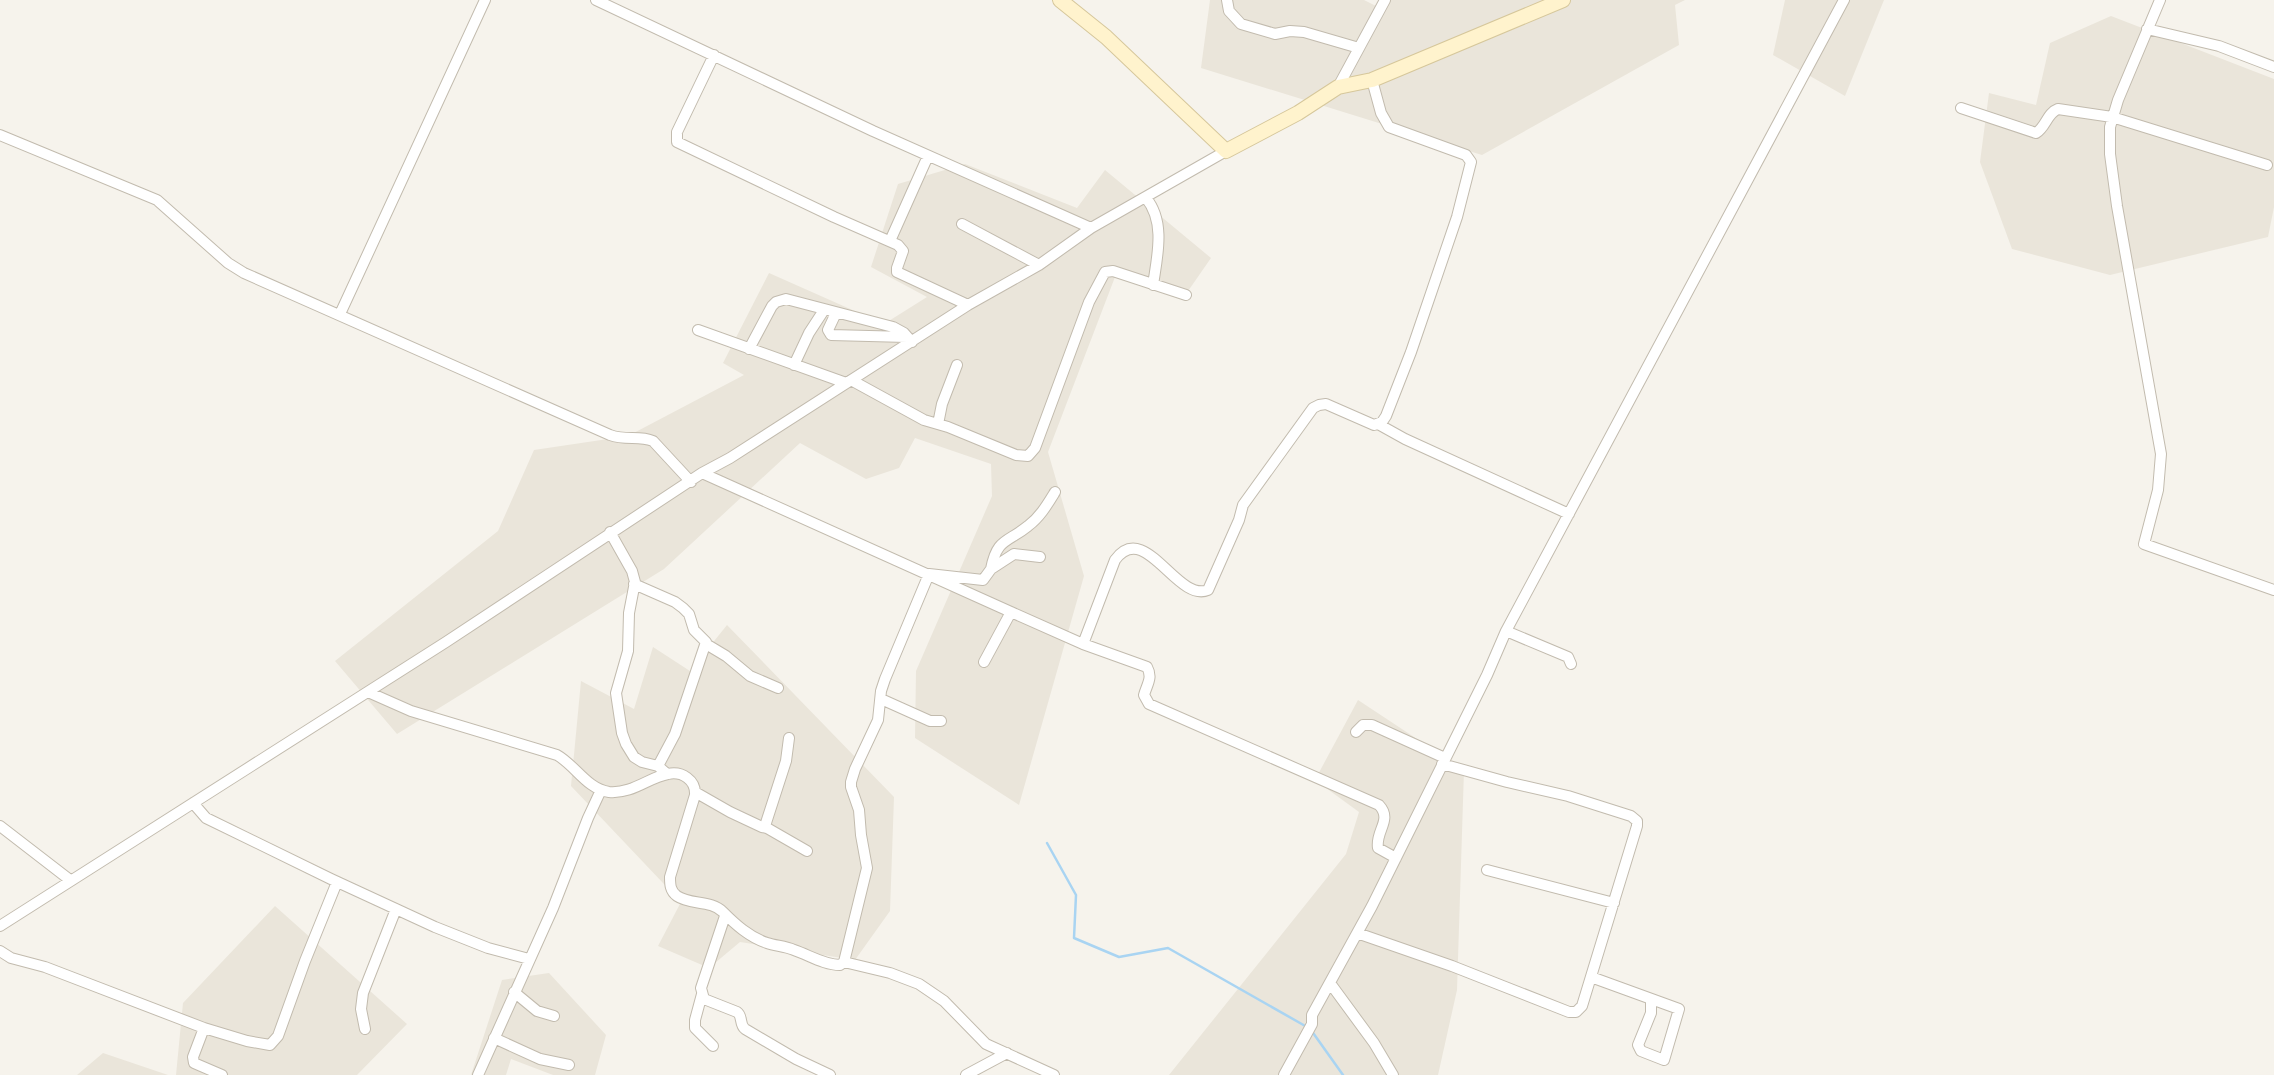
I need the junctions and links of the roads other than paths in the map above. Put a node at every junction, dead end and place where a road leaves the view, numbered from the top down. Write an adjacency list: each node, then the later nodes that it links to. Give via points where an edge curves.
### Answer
1 (485, 0): 31 (street)
2 (596, 0): 11 (street)
3 (1060, 0): 18 (street, via 1106,36)
4 (1227, 0): 10 (street, via 1229,11 1241,24 1275,34 1304,32)
5 (1385, 0): 10 (street)
6 (1563, 0): 13 (street)
7 (1844, 0): 43 (street)
8 (2160, 0): 9 (street)
9 (2147, 29): 12 (street, via 2219,46); 16 (street)
10 (1359, 48): 14 (street)
11 (714, 55): 19 (street); 24 (street, via 677,132 677,142)
12 (2274, 67)
13 (1372, 80): 14 (street); 39 (street, via 1389,127 1466,155 1471,162 1457,217 1411,352 1386,416)
14 (1338, 87): 18 (street, via 1298,113)
15 (1961, 108): 16 (street, via 2036,133 2040,131 2049,115 2058,109)
16 (2112, 117): 20 (street); 49 (street, via 2110,154 2116,199 2161,454 2158,490 2144,544)
17 (0, 135): 31 (street, via 157,200 236,269)
18 (1226, 150): 21 (street)
19 (928, 156): 23 (street); 24 (street)
20 (2267, 166)
21 (1146, 198): 23 (street); 26 (street, via 1155,214 1159,235)
22 (962, 224): 25 (street)
23 (1091, 228): 25 (street)
24 (890, 241): 28 (street, via 902,247 903,251 897,272)
25 (1039, 265): 28 (street)
26 (1152, 285): 27 (street); 38 (street, via 1113,272 1105,272 1102,276 1086,310 1035,448 1028,456 1016,455)
27 (1186, 295)
28 (968, 305): 33 (street)
29 (824, 310): 30 (street); 34 (street, via 786,299 776,302); 35 (street)
30 (836, 313): 33 (street, via 893,327); 33 (street, via 828,330 831,335)
31 (340, 314): 41 (street, via 619,439 647,438 653,441)
32 (698, 330): 34 (street)
33 (910, 340): 37 (street)
34 (749, 349): 35 (street)
35 (794, 365): 37 (street)
36 (957, 365): 38 (street, via 940,409)
37 (848, 382): 38 (street, via 924,420); 40 (street, via 730,458)
38 (938, 424)
39 (1378, 424): 43 (street, via 1405,439); 53 (street, via 1367,422 1326,404 1313,408 1243,505 1239,520 1208,590 1190,590 1148,554 1134,549 1121,552)
40 (702, 473): 41 (street); 47 (street)
41 (691, 482): 44 (street)
42 (1055, 492): 46 (street, via 1035,520 1002,543 995,552)
43 (1569, 514): 51 (street)
44 (610, 532): 48 (street, via 632,571); 57 (street)
45 (1040, 557): 46 (street, via 1014,554)
46 (991, 569): 47 (street, via 983,580)
47 (930, 574): 50 (street); 58 (street, via 884,679)
48 (634, 584): 52 (street, via 676,602 689,614 692,626); 63 (street, via 629,613 629,643 618,683 616,703 622,733 629,751 642,762)
49 (2274, 590)
50 (1011, 612): 53 (street); 54 (street)
51 (1506, 631): 55 (street, via 1568,657); 62 (street)
52 (706, 644): 56 (street, via 726,656 745,673); 63 (street, via 675,734)
53 (1083, 644): 71 (street, via 1147,667 1150,679 1144,695 1150,704 1379,805 1385,815 1385,822 1378,848)
54 (984, 662)
55 (1571, 664)
56 (778, 688)
57 (368, 692): 65 (street, via 410,711 557,755); 67 (street)
58 (881, 699): 59 (street, via 930,721); 82 (street, via 878,720 854,769 851,782 859,810 868,868)
59 (941, 721)
60 (1356, 732): 62 (street, via 1363,725 1372,725)
61 (789, 738): 69 (street, via 786,760 765,826)
62 (1444, 761): 71 (street); 75 (street, via 1501,781 1568,796 1634,818 1637,826)
63 (658, 766): 64 (street)
64 (667, 774): 65 (street, via 628,790); 66 (street, via 686,776)
65 (601, 790): 81 (street)
66 (695, 792): 69 (street, via 730,812); 77 (street, via 683,840 670,877 670,887 683,899 707,905 723,912)
67 (193, 803): 73 (street); 74 (street, via 206,818)
68 (0, 826): 73 (street)
69 (767, 828): 70 (street)
70 (807, 850)
71 (1396, 858): 79 (street)
72 (1487, 870): 75 (street)
73 (70, 880): 78 (street)
74 (337, 882): 76 (street); 89 (street, via 274,1043 266,1045)
75 (1614, 903): 83 (street)
76 (396, 909): 81 (street, via 458,937); 90 (street, via 363,993 361,1009)
77 (724, 916): 82 (street, via 740,929 767,944 792,949 834,965); 86 (street, via 701,988)
78 (0, 926)
79 (1357, 933): 83 (street, via 1452,966 1569,1012 1576,1012 1582,1006); 84 (street)
80 (0, 951): 89 (street, via 11,958 45,967)
81 (529, 959): 85 (street)
82 (844, 962): 93 (street, via 890,973 919,984 944,1001 986,1044)
83 (1591, 977): 87 (street)
84 (1330, 983): 100 (street, via 1312,1015 1312,1024); 101 (street, via 1374,1043)
85 (514, 992): 88 (street, via 538,1011); 91 (street)
86 (702, 994): 92 (street, via 694,1024); 97 (street, via 707,1001 739,1014 741,1025 745,1029 796,1060)
87 (1651, 999): 87 (street, via 1651,1013 1638,1044 1641,1051 1664,1060 1679,1009)
88 (554, 1016)
89 (204, 1028): 95 (street, via 193,1060 197,1066)
90 (365, 1029)
91 (494, 1038): 94 (street, via 540,1059); 96 (street)
92 (712, 1046)
93 (1007, 1053): 98 (street); 99 (street)
94 (569, 1065)
95 (222, 1075)
96 (478, 1075)
97 (830, 1075)
98 (966, 1075)
99 (1054, 1075)
100 (1284, 1075)
101 (1393, 1075)

